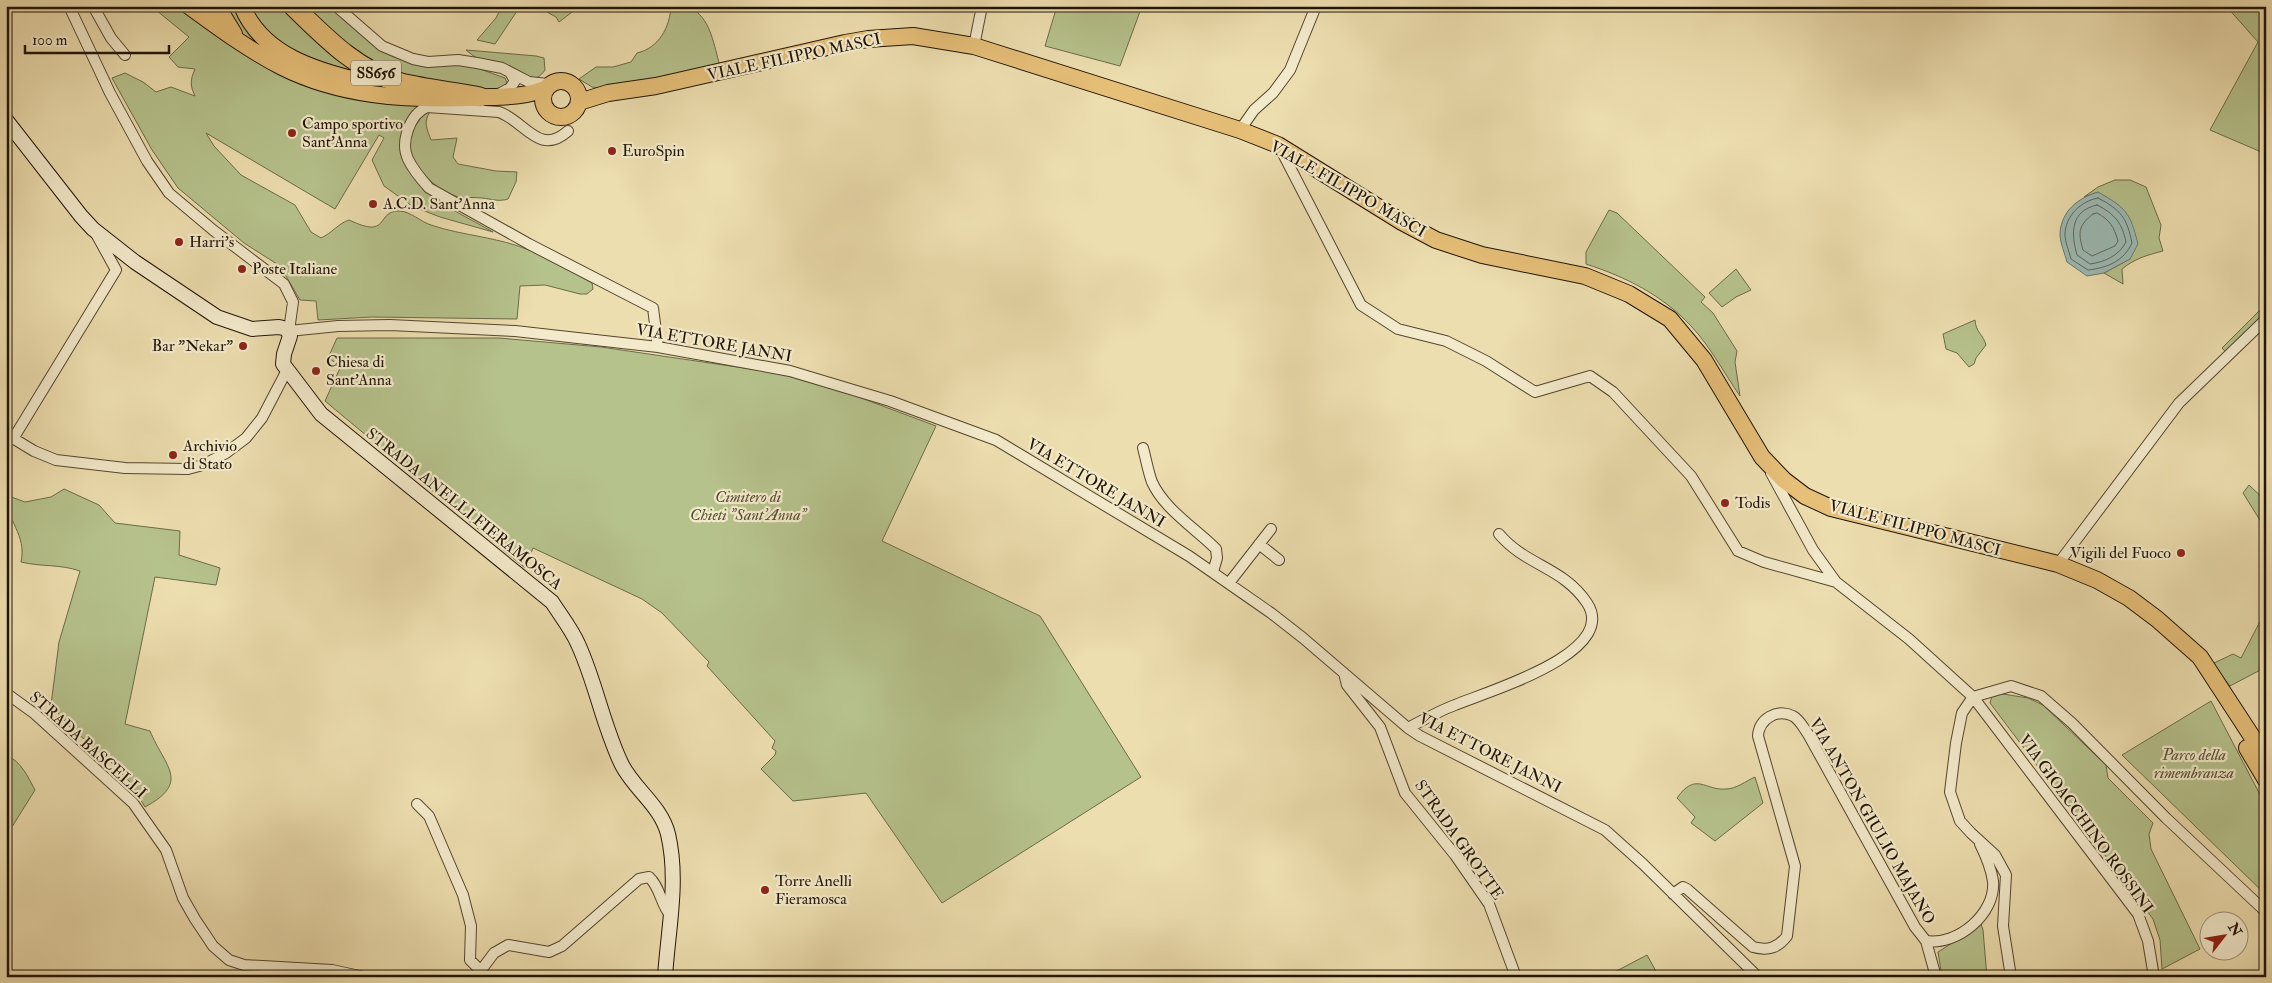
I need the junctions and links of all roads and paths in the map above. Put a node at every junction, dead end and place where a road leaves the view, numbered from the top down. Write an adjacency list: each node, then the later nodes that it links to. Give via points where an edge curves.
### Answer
1 (69, 6): 23 (street, via 110,93 147,161 169,193 284,284 292,302)
2 (93, 6): 12 (street)
3 (189, 6): 10 (main road)
4 (217, 6): 10 (main road)
5 (242, 6): 16 (main road, via 264,40 287,56 320,70 386,88)
6 (292, 6): 16 (highway, SS656, via 343,53 374,72 401,82)
7 (982, 6): 11 (street)
8 (1316, 6): 18 (street, via 1290,70)
9 (337, 7): 13 (street, via 382,46 413,59 428,62 458,60 502,68)
10 (237, 40): 16 (main road, via 281,67 341,88 388,97)
11 (974, 46): 15 (main road, VIALE FILIPPO MASCI, via 913,36 868,39 656,86); 18 (main road, VIALE FILIPPO MASCI)
12 (125, 55)
13 (511, 74): 14 (street); 16 (street, via 515,81 513,86)
14 (547, 92): 15 (main road, via 562,81); 15 (main road, via 551,114 561,117 571,114); 16 (main road)
15 (577, 94)
16 (486, 97)
17 (6, 120): 21 (street)
18 (1240, 130): 20 (main road, VIALE FILIPPO MASCI)
19 (568, 131): 24 (street, via 558,139 546,141 499,112 435,107 420,110 413,120 406,142 407,158 429,188 653,308)
20 (1278, 146): 28 (main road, VIALE FILIPPO MASCI, via 1436,240 1482,255 1585,276 1629,294 1670,319 1704,360); 35 (street, via 1361,305 1398,329 1446,342 1486,361 1535,392 1590,376 1613,392 1691,476 1738,551 1764,562)
21 (93, 229): 23 (street, via 135,262 217,317 252,329 284,327); 26 (street, via 116,270)
22 (2266, 319): 33 (street, via 2179,404)
23 (288, 331): 24 (street, VIA ETTORE JANNI, via 338,326 400,326 515,331); 25 (street)
24 (658, 347): 34 (street, VIA ETTORE JANNI, via 790,371 890,401 996,440)
25 (285, 367): 26 (street, via 262,418 251,433 226,453 188,469 125,468 56,460); 48 (street, STRADA ANELLI FIERAMOSCA, via 321,414 552,602 578,644 623,766 663,817 674,876)
26 (10, 437)
27 (1143, 448): 34 (street, via 1153,483 1163,498 1216,549)
28 (1762, 457): 33 (main road, VIALE FILIPPO MASCI, via 1805,496 1831,508); 35 (street, via 1813,550)
29 (1271, 529): 31 (street)
30 (1499, 534): 41 (street, via 1518,553 1569,582 1593,613 1591,629 1574,650 1538,672)
31 (1259, 544): 32 (street); 36 (street)
32 (1279, 560)
33 (2058, 564): 37 (main road, VIALE FILIPPO MASCI, via 2129,598)
34 (1213, 572): 36 (street, VIA ETTORE JANNI)
35 (1836, 582): 40 (street, VIA GIOACCHINO ROSSINI, via 1909,639)
36 (1229, 583): 38 (street, VIA ETTORE JANNI)
37 (2182, 642): 42 (main road, VIALE FILIPPO MASCI, via 2200,657); 43 (main road, VIALE FILIPPO MASCI)
38 (1344, 673): 41 (street, VIA ETTORE JANNI); 53 (street, STRADA GROTTE, via 1347,686 1380,727 1405,792 1489,904)
39 (6, 693): 51 (street, STRADA BASCELLI, via 35,714 133,803 166,850 183,898 195,919 213,946 228,960 244,965 332,970)
40 (1973, 697): 45 (street, via 1962,713 1950,792 1960,821); 47 (street, via 2011,686 2041,696 2072,722 2166,818); 57 (street, VIA GIOACCHINO ROSSINI, via 2138,914 2148,941)
41 (1408, 728): 46 (street, VIA ETTORE JANNI, via 1605,830)
42 (2266, 758)
43 (2266, 780)
44 (417, 804): 50 (street, via 429,816 463,896 471,926 470,960)
45 (1977, 839): 49 (street, via 1986,856 1993,883 1989,901 1974,923 1955,938); 56 (street, via 1995,855 2006,875 2004,926)
46 (1674, 894): 49 (street, VIA ANTON GIULIO MAJANO, via 1683,887 1687,889 1753,947 1772,948 1787,936 1795,866 1758,736 1764,720 1783,713 1794,717 1808,734 1915,927); 54 (street, VIA ETTORE JANNI)
47 (2266, 912)
48 (671, 916): 50 (street, via 657,884 649,877 639,879 562,946 549,952 508,945 494,953); 52 (street, STRADA ANELLI FIERAMOSCA)
49 (1926, 941): 55 (street, VIA ANTON GIULIO MAJANO)
50 (478, 974)
51 (364, 977)
52 (665, 977)
53 (1516, 977)
54 (1758, 977)
55 (1936, 977)
56 (2011, 977)
57 (2154, 977)

